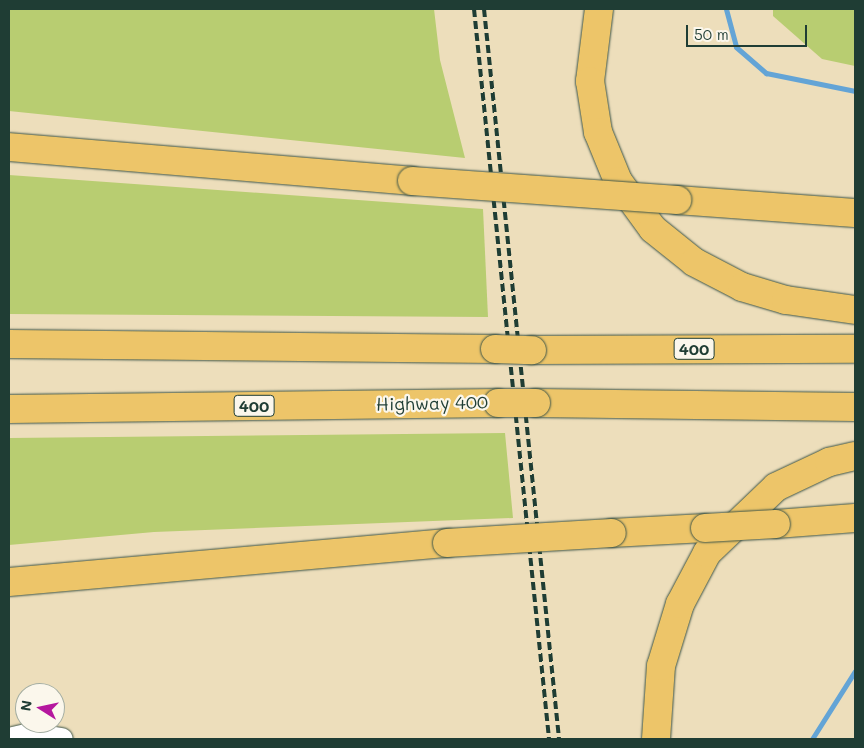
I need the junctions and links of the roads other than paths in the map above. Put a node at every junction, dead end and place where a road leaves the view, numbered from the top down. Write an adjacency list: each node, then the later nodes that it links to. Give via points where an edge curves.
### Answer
1 (599, 9): 4 (highway, via 590,81 598,132 618,181 652,229 694,262 742,287 786,300)
2 (9, 147): 3 (highway, bridge, via 412,181)
3 (855, 213)
4 (855, 310)
5 (9, 344): 6 (highway, 400, bridge)
6 (855, 350)
7 (855, 407): 8 (highway, Highway 400 / 400, bridge, via 498,403)
8 (9, 409)
9 (855, 456): 16 (highway, via 829,462 776,487 707,553 680,604 661,666)
10 (855, 518): 11 (highway, bridge, via 447,543)
11 (105, 570): 12 (highway); 13 (highway)
12 (9, 572)
13 (9, 582)
14 (9, 739): 15 (lane, via 30,734)
15 (62, 739)
16 (656, 739)

